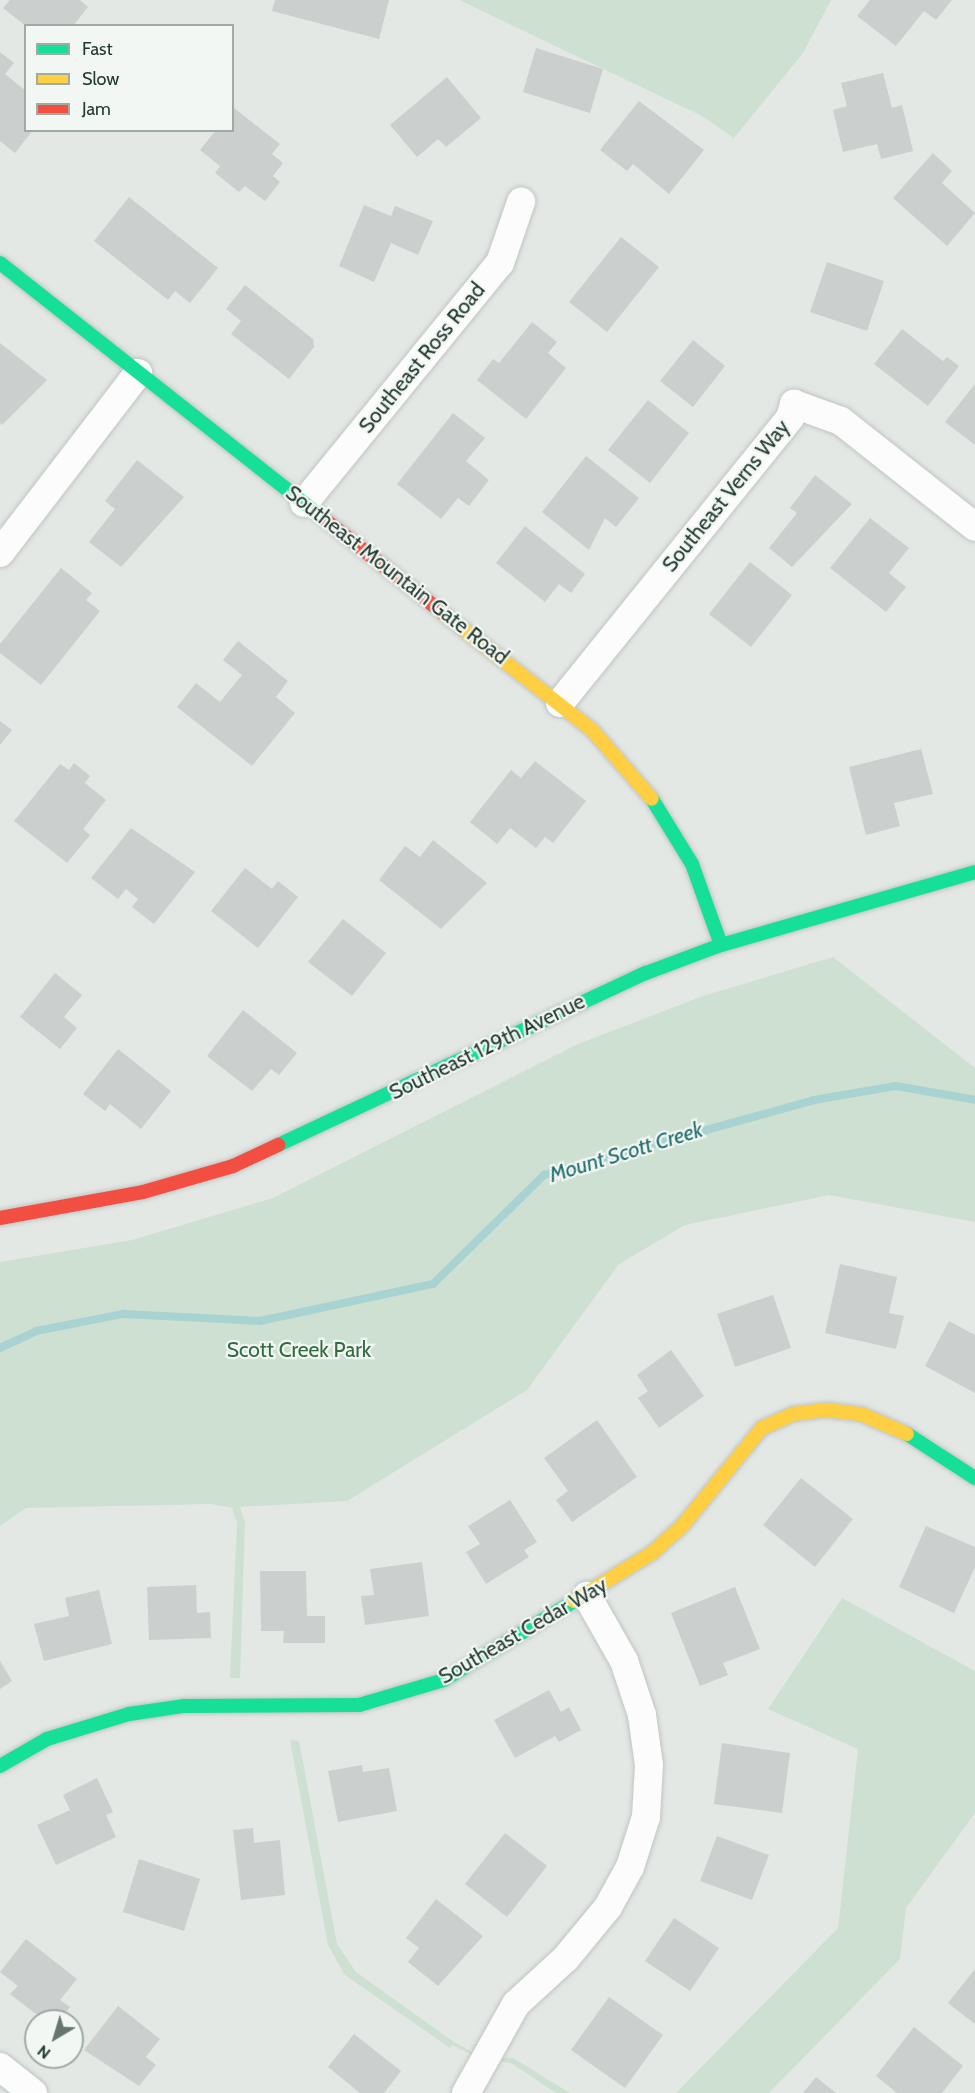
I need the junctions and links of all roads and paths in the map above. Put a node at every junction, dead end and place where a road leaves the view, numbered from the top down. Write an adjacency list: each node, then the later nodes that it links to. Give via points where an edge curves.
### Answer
1 (521, 202): 4 (street, Southeast Ross Road, via 500,263)
2 (0, 263): 3 (street, Southeast Mountain Gate Road)
3 (138, 373): 4 (street, Southeast Mountain Gate Road); 6 (street)
4 (304, 503): 7 (street, Southeast Mountain Gate Road)
5 (975, 527): 7 (street, Southeast Verns Way, via 841,421 794,404 790,418)
6 (0, 554)
7 (560, 703): 9 (street, Southeast Mountain Gate Road, via 617,754 666,815 692,864)
8 (975, 872): 9 (street, Southeast 129th Avenue)
9 (721, 945): 10 (street, Southeast 129th Avenue, via 615,985 233,1166 142,1192)
10 (0, 1218)
11 (975, 1478): 12 (street, Southeast Cedar Way, via 895,1426 827,1410 794,1414 762,1428 682,1526)
12 (587, 1596): 13 (street, Southeast Cedar Way, via 444,1680 404,1695 359,1705 184,1706 129,1714 57,1735); 16 (street, via 624,1661 642,1715 649,1765 646,1817 630,1867 608,1907 566,1958 516,2004)
13 (0, 1766)
14 (0, 2067): 15 (street)
15 (33, 2093)
16 (466, 2093)

